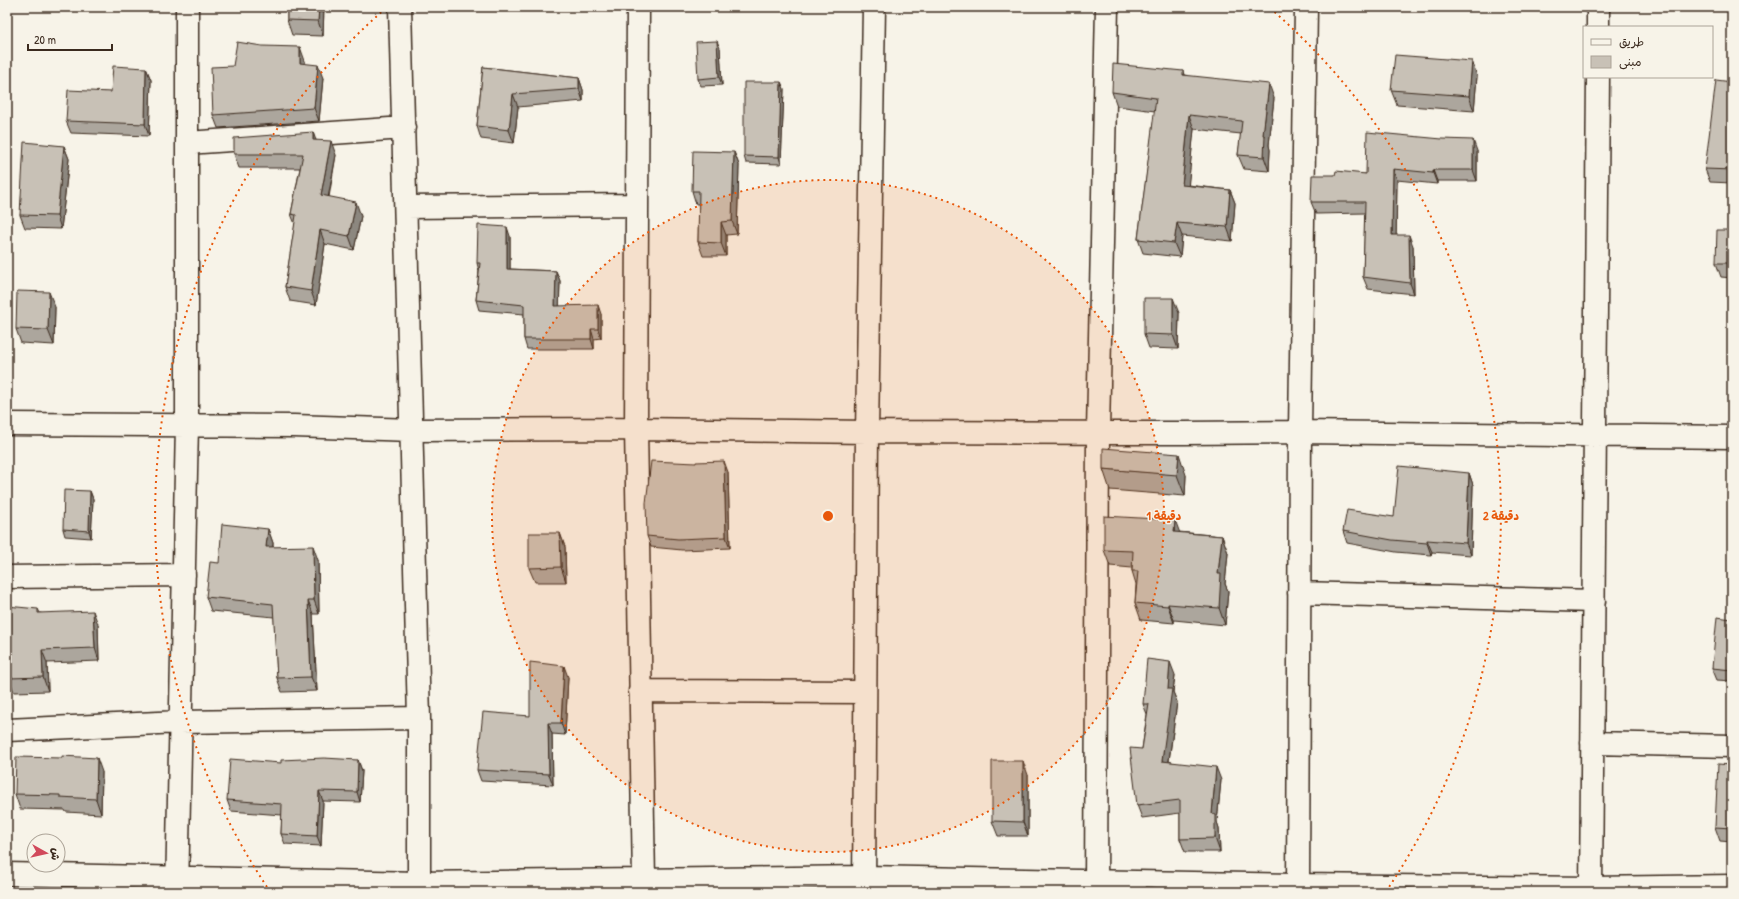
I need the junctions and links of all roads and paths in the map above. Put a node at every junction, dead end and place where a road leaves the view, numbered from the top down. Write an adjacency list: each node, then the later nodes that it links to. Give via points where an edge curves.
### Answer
1 (187, 7): 11 (street)
2 (400, 7): 10 (street)
3 (638, 7): 12 (street)
4 (874, 7): 18 (street)
5 (1107, 7): 19 (street)
6 (1306, 7): 20 (street)
7 (1598, 7): 8 (street)
8 (1598, 26)
9 (1598, 78): 21 (street)
10 (404, 128): 11 (street); 13 (street)
11 (187, 143): 15 (street)
12 (636, 204): 13 (street); 16 (street)
13 (406, 207): 17 (street)
14 (7, 424): 15 (street)
15 (187, 425): 17 (street); 23 (street)
16 (636, 429): 17 (street); 18 (street); 27 (street)
17 (412, 430): 29 (street)
18 (867, 432): 19 (street); 28 (street)
19 (1098, 432): 20 (street); 38 (street)
20 (1300, 432): 21 (street); 25 (street)
21 (1595, 436): 22 (street); 26 (street)
22 (1732, 438)
23 (184, 575): 24 (street); 30 (street)
24 (7, 578)
25 (1299, 593): 26 (street); 41 (street)
26 (1594, 601): 32 (street)
27 (640, 691): 28 (street); 35 (street)
28 (865, 692): 36 (street)
29 (419, 718): 30 (street); 40 (street)
30 (180, 722): 31 (street); 37 (street)
31 (7, 730)
32 (1592, 743): 33 (street); 42 (street)
33 (1732, 746)
34 (7, 874): 37 (street)
35 (644, 880): 36 (street); 40 (street)
36 (864, 884): 38 (street)
37 (177, 885): 40 (street)
38 (1096, 886): 41 (street)
39 (1732, 886): 42 (street)
40 (419, 888)
41 (1298, 889): 42 (street)
42 (1591, 890)

